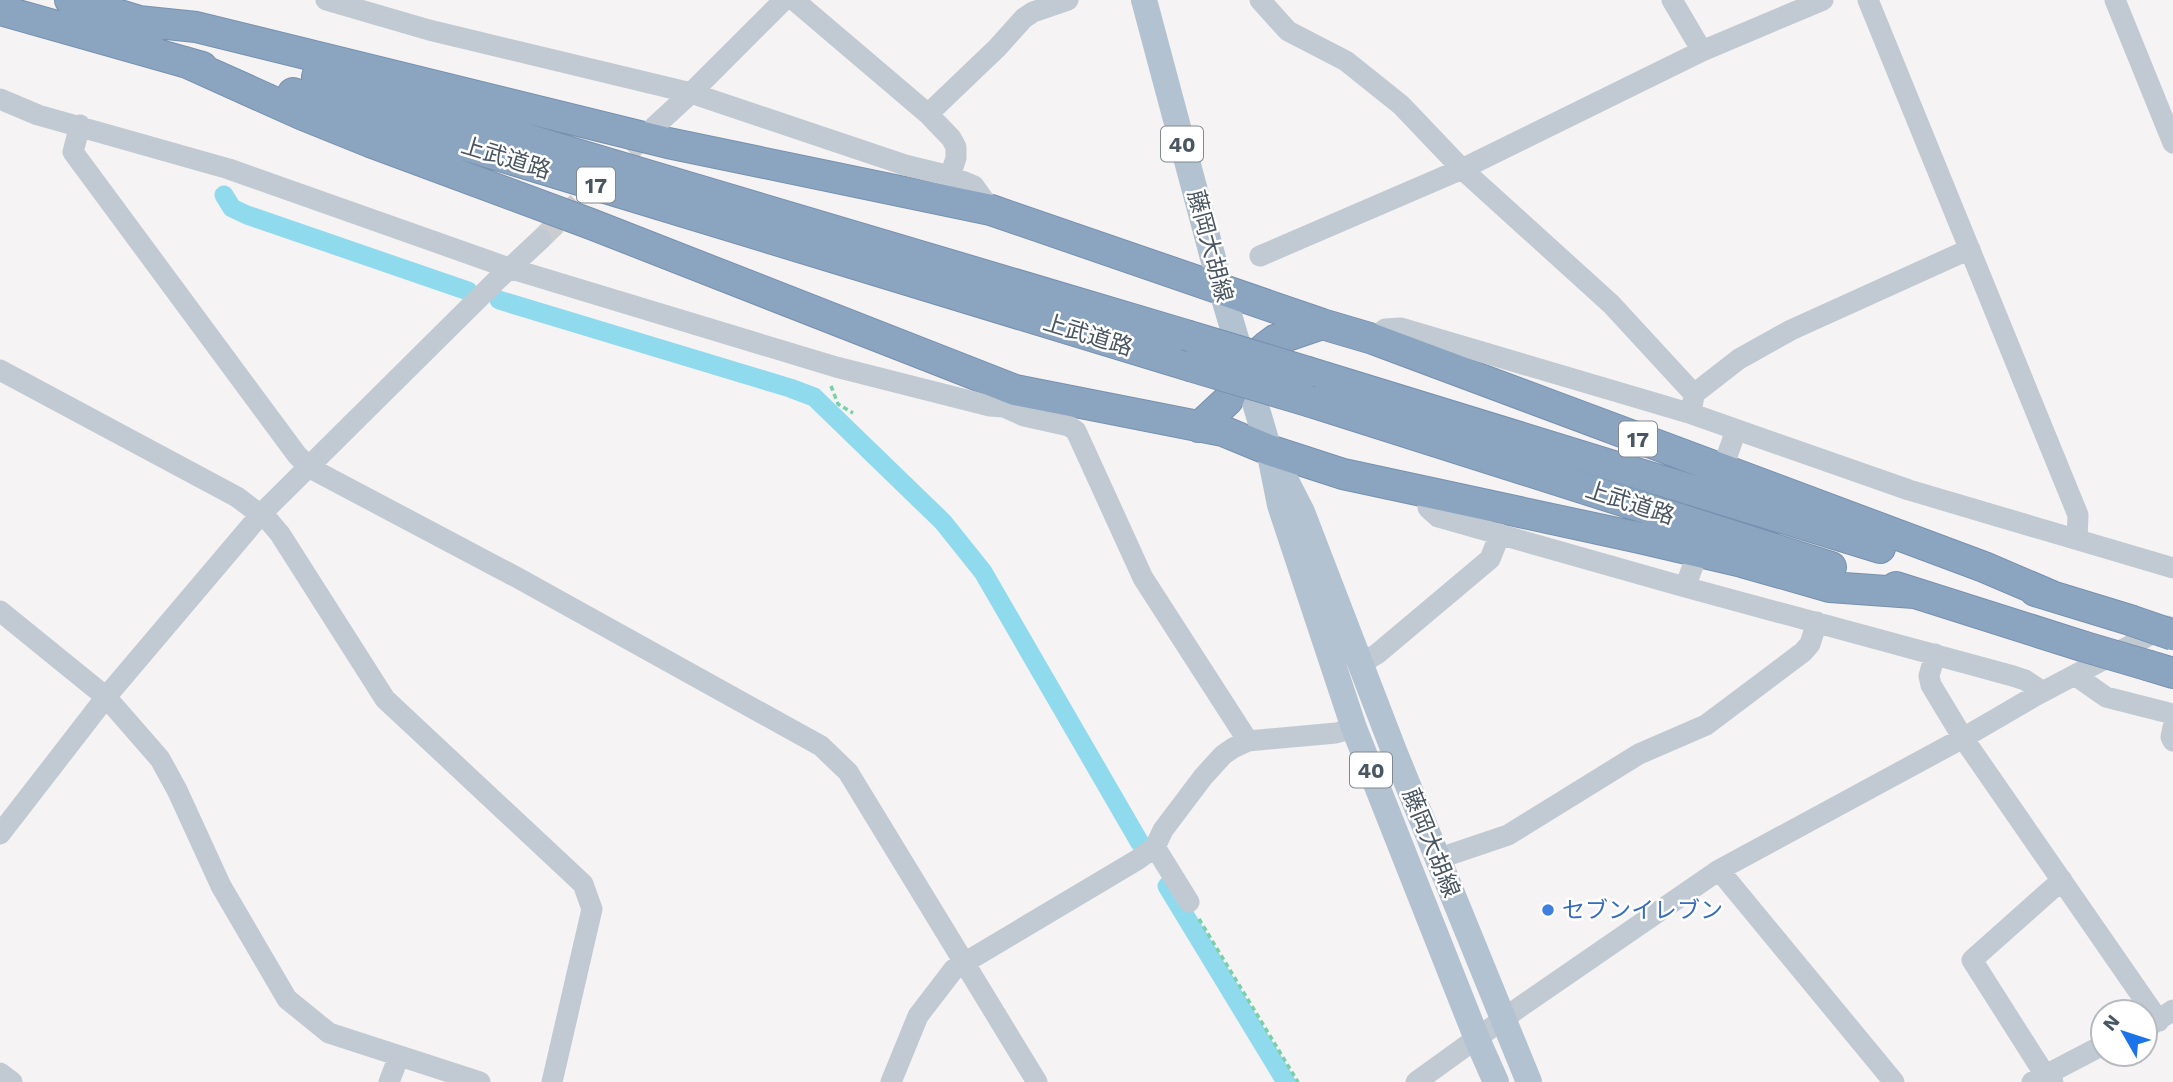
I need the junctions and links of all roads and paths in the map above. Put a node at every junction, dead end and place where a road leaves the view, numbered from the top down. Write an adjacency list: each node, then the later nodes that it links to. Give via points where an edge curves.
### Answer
1 (70, 0): 13 (highway, 上武道路 / 17)
2 (326, 0): 16 (street, via 429,30)
3 (784, 0): 16 (street)
4 (794, 0): 18 (street)
5 (1068, 0): 18 (street, via 1024,18)
6 (1144, 0): 29 (main road, 藤岡大胡線 / 40)
7 (1260, 0): 22 (street, via 1288,31 1346,61 1401,105)
8 (1672, 0): 14 (street)
9 (1824, 0): 14 (street)
10 (1868, 0): 26 (street)
11 (2115, 0): 21 (street)
12 (0, 10): 15 (highway, 上武道路 / 17)
13 (138, 21): 24 (highway, 17, via 196,27 668,143); 51 (highway, 上武道路 / 17, bridge, via 1923,562)
14 (1702, 51): 22 (street)
15 (185, 62): 35 (highway, 17, via 303,115 591,224); 50 (highway, 上武道路 / 17, bridge, via 1311,402)
16 (691, 93): 20 (street); 23 (street)
17 (0, 99): 19 (street)
18 (928, 114): 23 (street, via 956,147)
19 (80, 125): 28 (street, via 229,169); 42 (street, via 73,152)
20 (654, 127)
21 (2173, 143)
22 (1462, 169): 27 (street); 36 (street, via 1611,304)
23 (950, 176): 24 (street, via 974,186)
24 (991, 210): 29 (highway, 17)
25 (541, 239): 28 (street)
26 (1970, 249): 36 (street, via 1791,330 1739,359); 46 (street, via 2078,515)
27 (1260, 256)
28 (509, 268): 33 (street); 42 (street)
29 (1221, 288): 30 (highway, 17); 32 (main road, 藤岡大胡線 / 40)
30 (1322, 324): 31 (highway, 17); 32 (highway, via 1275,340)
31 (1373, 339): 36 (street, via 1385,329 1401,328); 51 (highway, 17)
32 (1243, 366): 38 (highway, via 1228,400); 40 (main road, 藤岡大胡線 / 40)
33 (836, 367): 35 (street, via 990,406); 37 (path, via 832,393 838,404)
34 (0, 370): 44 (street)
35 (1009, 399): 38 (highway, 17); 66 (street, via 1024,416 1076,431 1143,578)
36 (1693, 404): 39 (street)
37 (853, 413)
38 (1199, 427): 40 (highway, 17, via 1223,431)
39 (1736, 430): 41 (street); 46 (street, via 1909,490)
40 (1269, 450): 43 (highway, 17, via 1343,474); 57 (main road, 藤岡大胡線 / 40, via 1302,512); 64 (main road, 藤岡大胡線 / 40, via 1280,505)
41 (1726, 459)
42 (310, 468): 44 (street); 74 (street, via 821,746 848,772)
43 (1427, 491): 45 (street, via 1428,508 1438,517); 50 (highway, 17, via 1742,562 1830,587)
44 (261, 514): 61 (street); 85 (street, via 280,534 385,699 583,884 592,909)
45 (1500, 534): 49 (street); 57 (street, via 1490,558)
46 (2077, 540): 48 (street)
47 (1693, 566): 49 (street)
48 (2173, 568)
49 (1685, 587): 53 (street)
50 (1914, 593): 58 (highway, 上武道路 / 17, bridge)
51 (2052, 596): 55 (highway, 上武道路 / 17, bridge)
52 (0, 611): 61 (street)
53 (1817, 622): 56 (street); 70 (street, via 1810,644 1802,652 1706,725 1639,754 1508,835)
54 (2173, 623): 59 (street)
55 (2173, 635)
56 (1935, 654): 60 (street, via 2025,680); 65 (street, via 1931,685)
57 (1360, 664): 70 (main road, 藤岡大胡線 / 40)
58 (2162, 669)
59 (2076, 676): 60 (street); 62 (street, via 2106,697)
60 (2043, 692): 65 (street)
61 (106, 697): 68 (street); 79 (street, via 160,759 220,886 287,999 329,1033)
62 (2173, 714)
63 (2173, 727): 67 (street)
64 (1354, 728): 66 (street); 77 (main road, 藤岡大胡線 / 40)
65 (1963, 738): 71 (street); 72 (street)
66 (1248, 741): 69 (street, via 1214,763)
67 (2173, 741)
68 (0, 834)
69 (1155, 847): 73 (street); 74 (street)
70 (1437, 859): 76 (main road, 藤岡大胡線 / 40)
71 (1719, 870): 76 (street); 92 (street)
72 (2062, 880): 75 (street); 81 (street, via 1972,960)
73 (1189, 902): 88 (path)
74 (965, 962): 86 (street, via 954,969 918,1016); 87 (street)
75 (2144, 998)
76 (1503, 1020): 77 (street); 91 (main road, 藤岡大胡線 / 40)
77 (1477, 1039): 89 (street); 90 (main road, 藤岡大胡線 / 40)
78 (2089, 1053): 81 (street)
79 (399, 1056): 83 (street); 84 (street)
80 (0, 1073): 82 (street)
81 (2044, 1079)
82 (12, 1082)
83 (389, 1082)
84 (480, 1082)
85 (552, 1082)
86 (891, 1082)
87 (1038, 1082)
88 (1298, 1082)
89 (1416, 1082)
90 (1496, 1082)
91 (1529, 1082)
92 (1894, 1082)

